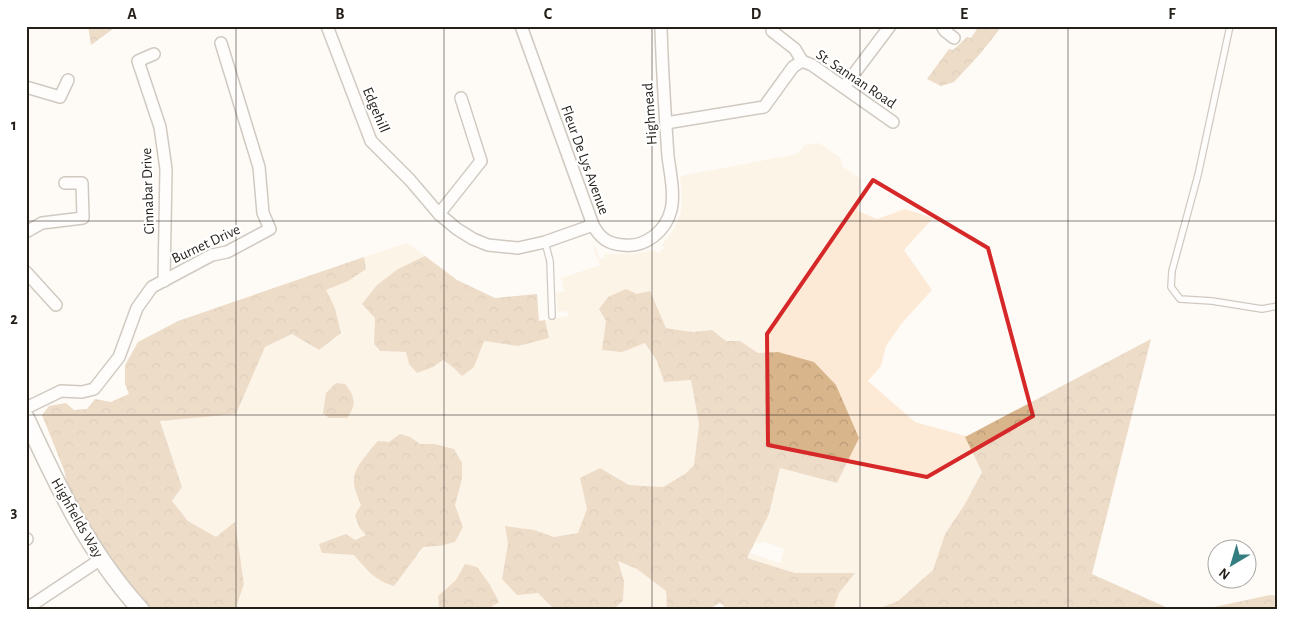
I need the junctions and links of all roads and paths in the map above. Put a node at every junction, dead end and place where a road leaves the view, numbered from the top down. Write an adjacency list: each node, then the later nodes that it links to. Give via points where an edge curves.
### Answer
1 (327, 26): 20 (street, Edgehill, via 371,141)
2 (521, 26): 21 (street, Fleur De Lys Avenue)
3 (660, 26): 17 (street, Highmead)
4 (890, 26): 14 (street)
5 (942, 26): 8 (street)
6 (1230, 26): 27 (lane, via 1198,176 1172,271 1171,287 1180,299 1262,309)
7 (772, 31): 11 (street, St. Sannan Road, via 795,49)
8 (954, 38)
9 (221, 43): 25 (street, Burnet Drive, via 258,167 263,213 270,229)
10 (154, 54): 25 (street, Cinnabar Drive, via 138,61 160,127 166,169)
11 (802, 61): 14 (street, St. Sannan Road); 17 (street, St. Sannan Road, via 792,67 764,107)
12 (68, 80): 13 (street, via 60,96)
13 (26, 87)
14 (844, 87): 16 (street, St. Sannan Road)
15 (461, 98): 20 (street, via 481,161)
16 (893, 122)
17 (666, 123): 19 (street, Highmead)
18 (65, 183): 22 (street, via 82,183 83,218 42,223)
19 (672, 199): 21 (street, Fleur De Lys Avenue, via 667,222 660,232 638,244 616,245 599,235)
20 (439, 214): 23 (street, Edgehill, via 473,239 488,245 518,248)
21 (593, 225): 23 (street, Edgehill)
22 (26, 232)
23 (545, 242): 28 (lane, via 550,261)
24 (26, 272): 26 (street)
25 (164, 281): 29 (street, Burnet Drive, via 152,287 137,308 119,357 94,389 61,391)
26 (56, 305)
27 (1278, 306)
28 (552, 316)
29 (26, 408)
30 (26, 418): 31 (main road, Highfields Way, via 62,495)
31 (101, 559): 32 (street); 33 (main road, Highfields Way)
32 (34, 608)
33 (141, 610)

